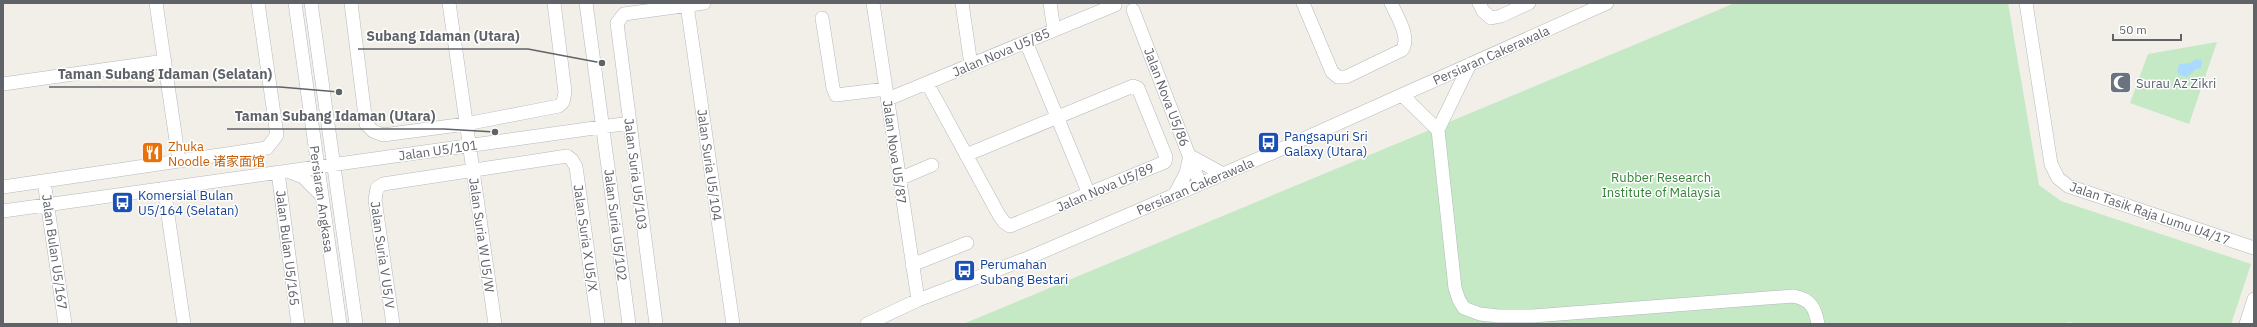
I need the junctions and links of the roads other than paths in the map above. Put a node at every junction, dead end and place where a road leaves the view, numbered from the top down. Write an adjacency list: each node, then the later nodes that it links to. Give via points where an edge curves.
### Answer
1 (156, 3): 25 (street)
2 (258, 3): 42 (street, via 277,135 267,148)
3 (294, 3): 38 (street, Persiaran Angkasa)
4 (311, 3): 37 (street, Persiaran Angkasa)
5 (351, 3): 34 (street, via 366,124 373,131 383,135)
6 (450, 3): 34 (street, Jalan Suria W U5/W)
7 (554, 3): 34 (street, via 565,92 563,102 559,106)
8 (586, 3): 35 (street, Jalan Suria U5/102)
9 (704, 3): 20 (street)
10 (873, 3): 30 (street, Jalan Nova U5/87)
11 (962, 3): 26 (street)
12 (1050, 3): 23 (street)
13 (1303, 3): 14 (street, via 1332,72 1338,77 1346,77 1402,50 1406,44 1406,37)
14 (1391, 3)
15 (1479, 3): 16 (street, via 1491,18)
16 (1529, 3)
17 (1607, 3): 27 (street, Persiaran Cakerawala)
18 (2026, 3): 62 (street, Jalan Tasik Raja Lumu U4/17, via 2051,164 2058,178 2068,186)
19 (1115, 4): 21 (street, via 1121,11); 23 (street, Jalan Nova U5/85)
20 (687, 5): 33 (street, Jalan Suria U5/103, via 624,14 617,23); 76 (street, Jalan Suria U5/104)
21 (1136, 7): 41 (street, Jalan Nova U5/86)
22 (822, 18): 30 (street, Jalan Nova U5/85, via 836,95)
23 (1054, 30): 24 (street, Jalan Nova U5/85)
24 (1026, 42): 26 (street, Jalan Nova U5/85); 32 (street)
25 (165, 61): 29 (street); 42 (street)
26 (972, 64): 28 (street, Jalan Nova U5/85)
27 (1470, 64): 31 (street, Persiaran Cakerawala); 36 (street)
28 (927, 83): 30 (street, Jalan Nova U5/85); 40 (street, Jalan Nova U5/89)
29 (3, 84)
30 (887, 94): 50 (street, Jalan Nova U5/87)
31 (1402, 95): 36 (street); 49 (street, Persiaran Cakerawala)
32 (1056, 119): 40 (street, Jalan Nova U5/89); 56 (street); 56 (street, Jalan Nova U5/89, via 1133,86 1138,88 1166,153 1165,162)
33 (630, 123): 35 (street, Jalan U5/101); 75 (street, Jalan Suria U5/103)
34 (466, 124): 39 (street, Jalan Suria W U5/W)
35 (604, 127): 39 (street, Jalan U5/101); 74 (street, Jalan Suria U5/102)
36 (1438, 130): 78 (street, via 1455,288 1458,300 1471,312 1534,316 1793,296 1804,298 1811,304 1816,312)
37 (330, 141): 43 (street); 44 (street, Persiaran Angkasa)
38 (314, 143): 46 (street, Persiaran Angkasa); 48 (street, via 302,162)
39 (469, 146): 43 (street, Jalan U5/101); 47 (street, Jalan Suria W U5/W)
40 (966, 155): 56 (street, Jalan Nova U5/89, via 999,215 1010,226)
41 (1190, 156): 49 (street); 52 (street, Jalan Nova U5/86); 57 (street, via 1186,173)
42 (179, 161): 51 (street)
43 (355, 162): 44 (street, Jalan U5/101); 55 (street, via 339,176)
44 (334, 164): 46 (street, Jalan U5/101); 55 (street, Persiaran Angkasa)
45 (932, 166): 50 (street)
46 (317, 167): 48 (street, Jalan U5/101); 58 (street, Persiaran Angkasa)
47 (473, 171): 71 (street, Jalan Suria V U5/V, via 383,184 377,188 374,200); 72 (street, Jalan Suria W U5/W); 73 (street, Jalan Suria X U5/X, via 567,156 572,160 576,167)
48 (283, 172): 54 (street, Jalan U5/101); 58 (street, via 303,177); 68 (street, Jalan Bulan U5/165)
49 (1223, 174): 52 (street, Persiaran Cakerawala)
50 (899, 179): 63 (street, Jalan Nova U5/87)
51 (44, 181): 53 (street); 59 (street, Jalan Bulan U5/167)
52 (1200, 184): 57 (street, Persiaran Cakerawala)
53 (3, 187)
54 (164, 188): 59 (street, Jalan U5/101); 67 (street)
55 (337, 192): 70 (street, Persiaran Angkasa)
56 (1089, 194)
57 (1175, 194): 65 (street, Persiaran Cakerawala, via 1028,258)
58 (321, 196): 69 (street, Persiaran Angkasa)
59 (48, 204): 60 (street, Jalan U5/101); 66 (street, Jalan Bulan U5/167)
60 (3, 211)
61 (967, 243): 63 (street)
62 (2254, 248)
63 (912, 265): 65 (street, Jalan Nova U5/87)
64 (2254, 299): 79 (street)
65 (918, 300): 77 (street, Persiaran Cakerawala)
66 (65, 324)
67 (184, 324)
68 (298, 324)
69 (340, 324)
70 (356, 324)
71 (393, 324)
72 (495, 324)
73 (598, 324)
74 (629, 324)
75 (656, 324)
76 (733, 324)
77 (867, 324)
78 (1818, 324)
79 (2246, 324)

